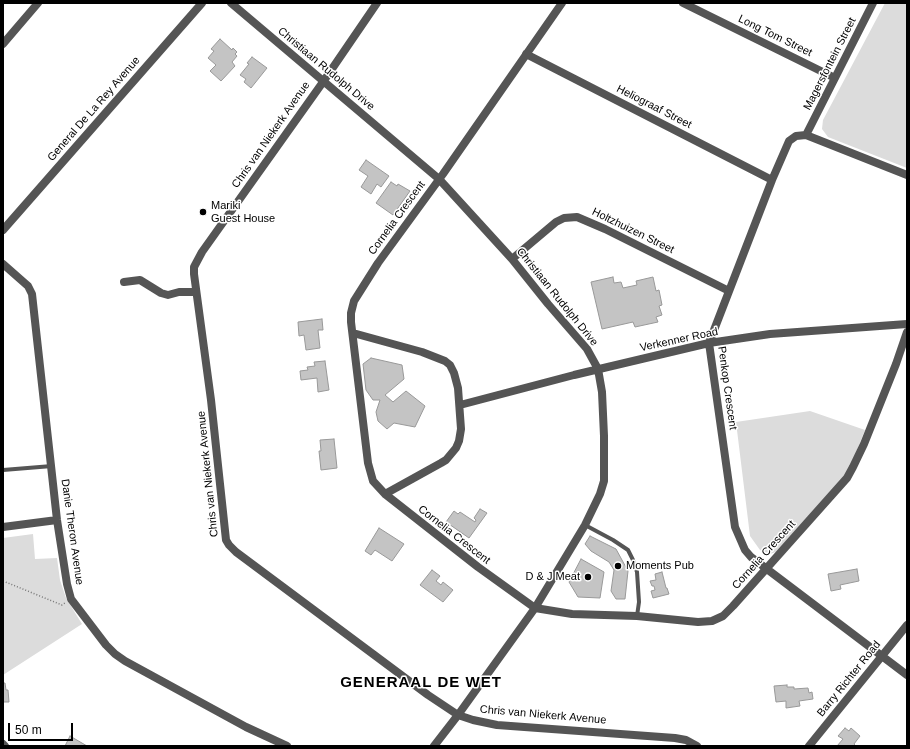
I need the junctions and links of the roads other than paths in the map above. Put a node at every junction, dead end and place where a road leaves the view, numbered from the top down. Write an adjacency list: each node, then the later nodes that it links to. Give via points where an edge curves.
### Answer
1 (38, 3): 8 (street)
2 (202, 3): 16 (street, General De La Rey Avenue)
3 (231, 3): 11 (street, Christiaan Rudolph Drive)
4 (377, 3): 11 (street, Chris van Niekerk Avenue)
5 (562, 3): 9 (street, Cornelia Crescent)
6 (683, 3): 10 (street, Long Tom Street)
7 (873, 3): 10 (street, Magersfontein Street)
8 (3, 44)
9 (526, 54): 14 (street, Cornelia Crescent); 15 (street, Heliograaf Street)
10 (836, 78): 12 (street, Magersfontein Street)
11 (323, 82): 14 (street, Christiaan Rudolph Drive); 21 (street, Chris van Niekerk Avenue, via 196,261)
12 (806, 135): 13 (street); 15 (street, Penkop Crescent, via 796,136 789,141)
13 (907, 175)
14 (439, 180): 17 (street, Christiaan Rudolph Drive); 24 (street, Cornelia Crescent, via 378,263 354,301 351,313)
15 (772, 180): 20 (street, Penkop Crescent)
16 (3, 230)
17 (512, 259): 20 (street, Holtzhuizen Street, via 556,222 564,218 577,217 605,228); 26 (street, Christiaan Rudolph Drive, via 587,349)
18 (3, 264): 28 (street, Danie Theron Avenue, via 28,286 32,294)
19 (124, 282): 21 (street, via 140,280 168,295)
20 (729, 291): 25 (street, Penkop Crescent)
21 (196, 292): 40 (street, Chris van Niekerk Avenue, via 211,400 223,527 229,545 304,604)
22 (907, 324): 25 (street, Verkenner Road, via 770,334)
23 (907, 332): 34 (street, Cornelia Crescent, via 853,467 840,486)
24 (352, 333): 27 (street, via 445,361 454,373); 30 (street, Cornelia Crescent, via 369,471 373,481)
25 (709, 343): 26 (street, Verkenner Road); 34 (street, Penkop Crescent, via 735,527 745,550)
26 (598, 369): 27 (street, Verkenner Road); 32 (street, Christiaan Rudolph Drive, via 602,392 604,481)
27 (460, 405): 30 (street, via 459,441 452,453 441,463)
28 (52, 466): 29 (lane); 31 (street, Danie Theron Avenue)
29 (3, 470)
30 (385, 494): 35 (street, Cornelia Crescent, via 478,568)
31 (57, 520): 33 (street); 41 (street, Danie Theron Avenue, via 67,584 72,599 115,654 246,727)
32 (585, 525): 35 (street, Christiaan Rudolph Drive); 36 (lane, via 628,550 639,581)
33 (3, 527)
34 (767, 568): 36 (street, Cornelia Crescent, via 733,606 717,619 698,622); 38 (street, Penkop Crescent)
35 (534, 608): 36 (street, Cornelia Crescent, via 572,614); 40 (street, Christiaan Rudolph Drive)
36 (636, 616)
37 (907, 625): 38 (street, Barry Richter Road)
38 (882, 655): 39 (street, Penkop Crescent); 44 (street, Barry Richter Road)
39 (907, 675)
40 (458, 715): 42 (street, Christiaan Rudolph Drive); 43 (street, Chris van Niekerk Avenue, via 497,725 675,738)
41 (287, 746)
42 (434, 746)
43 (697, 746)
44 (809, 746)

